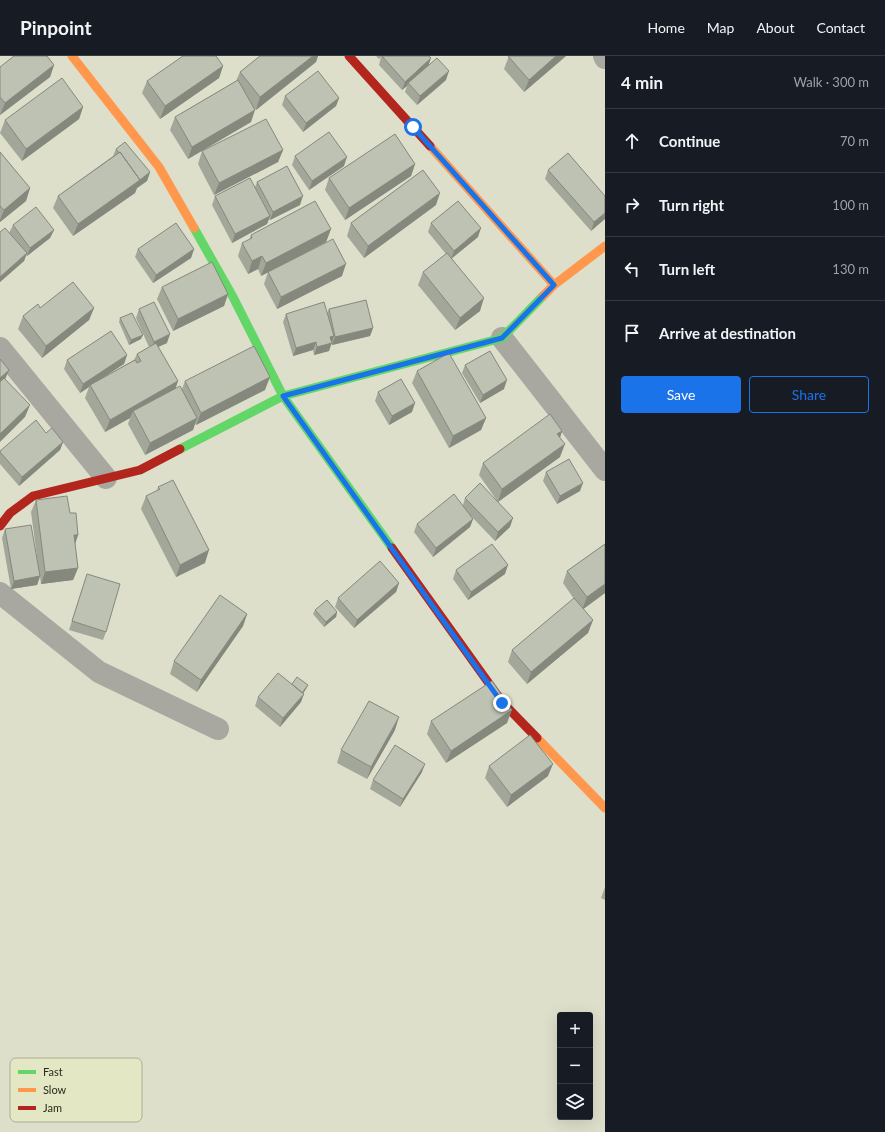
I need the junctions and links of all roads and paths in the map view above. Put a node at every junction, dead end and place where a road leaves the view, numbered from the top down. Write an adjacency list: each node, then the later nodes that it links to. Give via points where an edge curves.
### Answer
1 (72, 56): 7 (street, via 159,167 233,297)
2 (350, 56): 4 (street)
3 (605, 246): 4 (street)
4 (554, 285): 5 (street)
5 (502, 338): 7 (street); 8 (street)
6 (0, 348): 9 (street)
7 (283, 396): 9 (street, via 140,470); 13 (street, via 502,703)
8 (605, 470)
9 (106, 478): 10 (street, via 33,496 10,513)
10 (0, 526)
11 (0, 593): 12 (street, via 99,672)
12 (218, 729)
13 (605, 808)

